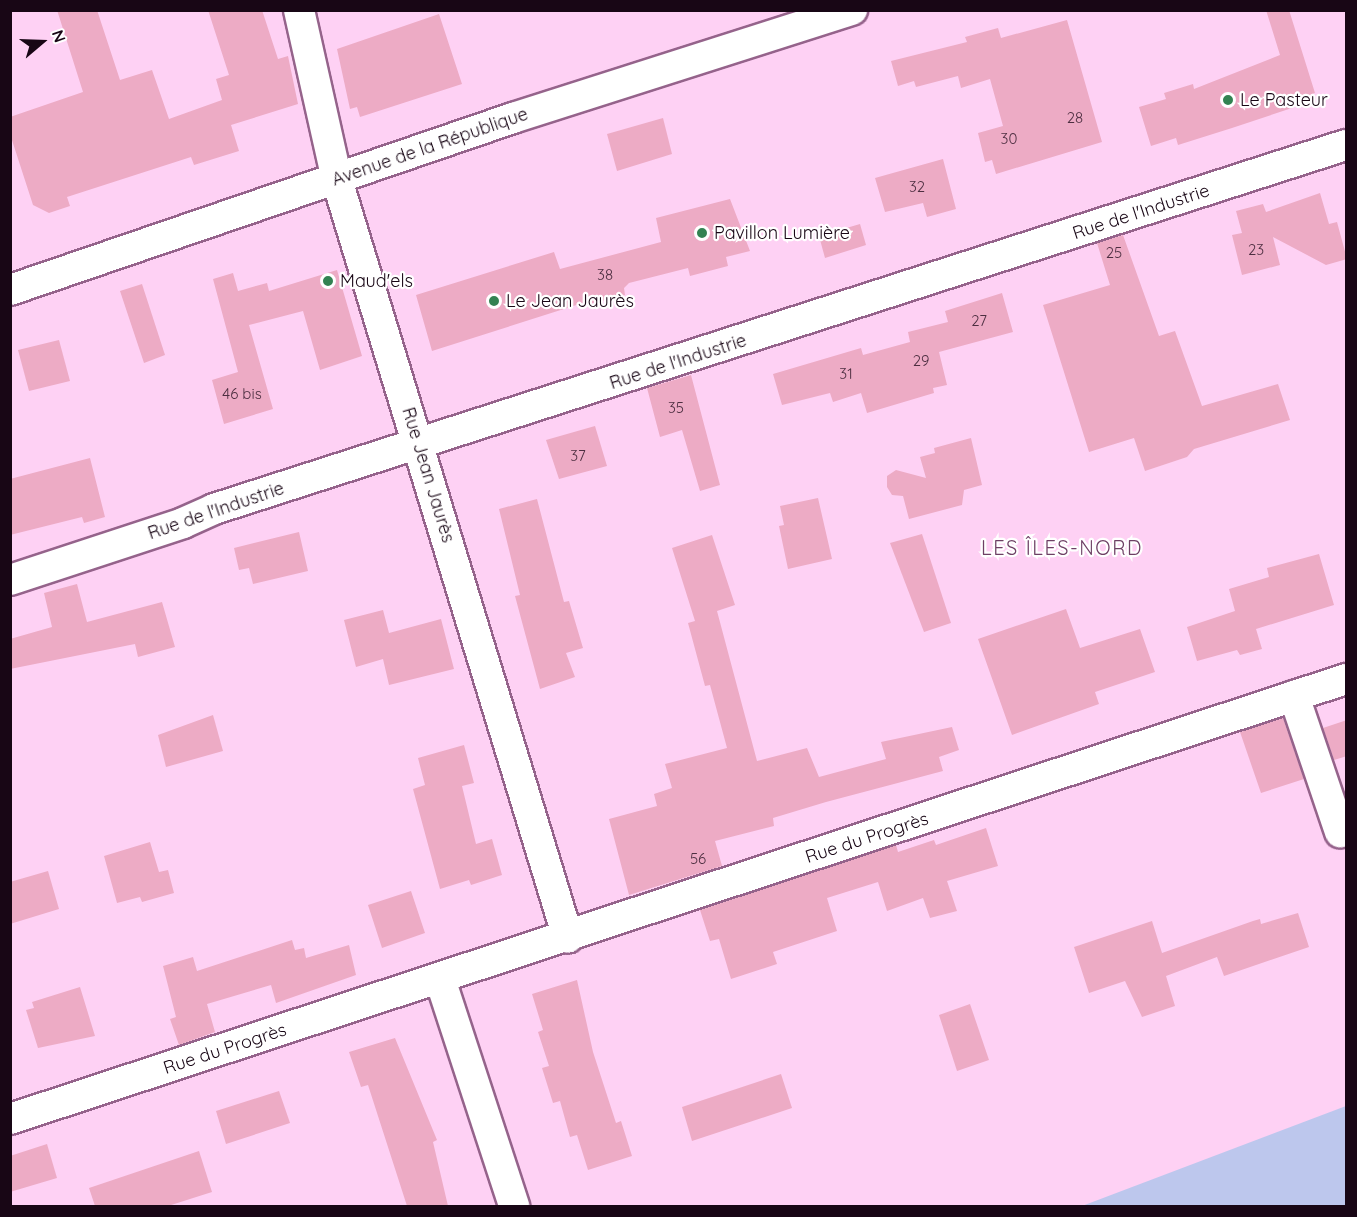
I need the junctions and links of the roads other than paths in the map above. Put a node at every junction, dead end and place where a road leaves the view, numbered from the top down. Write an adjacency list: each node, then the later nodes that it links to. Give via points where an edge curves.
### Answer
1 (299, 10): 4 (street, Rue Jean Jaurès)
2 (852, 10): 4 (street, Avenue de la République, via 513,118)
3 (1347, 145): 6 (street, Rue de l'Industrie)
4 (337, 180): 5 (street, Avenue de la République); 6 (street, Rue Jean Jaurès)
5 (10, 290)
6 (419, 446): 7 (street, Rue de l'Industrie, via 214,509); 11 (street, Rue Jean Jaurès)
7 (10, 580)
8 (1347, 679): 9 (street, Rue du Progrès)
9 (1294, 696): 10 (street); 11 (street, Rue du Progrès)
10 (1340, 832)
11 (568, 938): 12 (street, Rue du Progrès)
12 (440, 979): 13 (street, Rue du Progrès); 14 (street)
13 (10, 1119)
14 (514, 1206)

